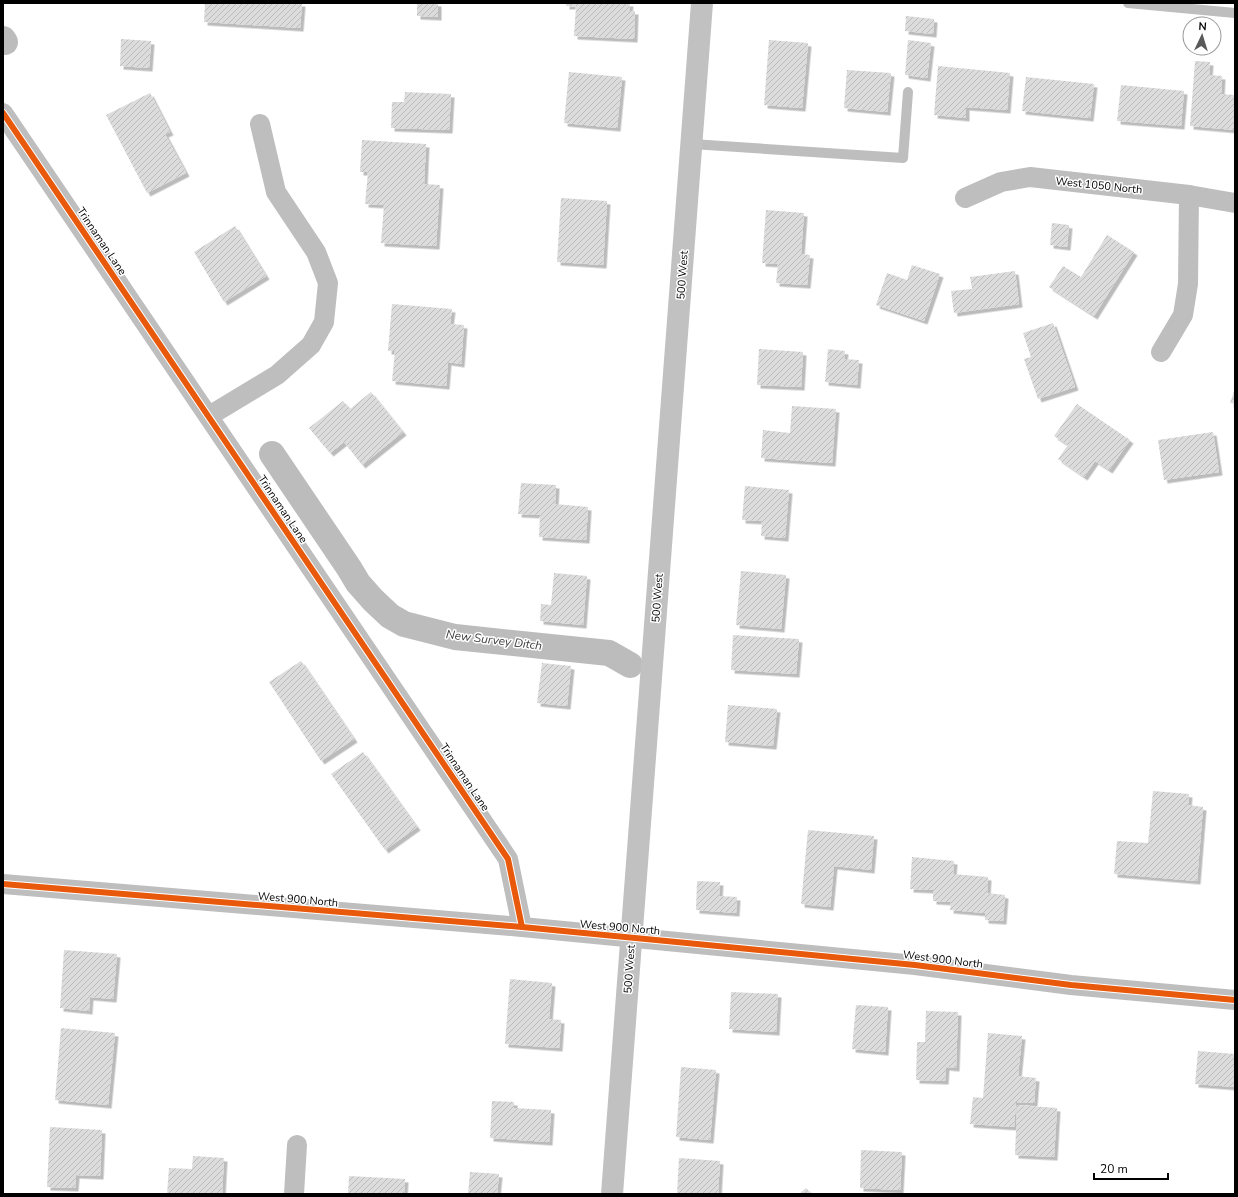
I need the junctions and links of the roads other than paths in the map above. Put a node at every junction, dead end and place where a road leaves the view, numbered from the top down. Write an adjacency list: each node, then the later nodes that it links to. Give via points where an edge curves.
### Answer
1 (702, 3): 8 (main road, 500 West)
2 (1128, 3): 3 (lane)
3 (1190, 6): 4 (lane)
4 (1235, 14)
5 (908, 92): 8 (lane, via 903,158)
6 (3, 113): 13 (street, Trinnaman Lane)
7 (260, 124): 13 (street, via 276,192 316,252 328,283 324,322 311,345 277,375)
8 (692, 144): 16 (main road, 500 West)
9 (1189, 194): 10 (street, West 1050 North, via 1030,177 1001,182); 11 (street, West 1050 North); 12 (street, via 1188,284 1183,315)
10 (965, 198)
11 (1235, 203)
12 (1161, 352)
13 (209, 416): 15 (street, Trinnaman Lane, via 508,859)
14 (3, 890): 15 (street, West 900 North)
15 (522, 927): 16 (street, West 900 North)
16 (631, 939): 17 (street, West 900 North); 20 (main road, 500 West)
17 (1235, 1000)
18 (297, 1145): 19 (street)
19 (294, 1194)
20 (612, 1194)

